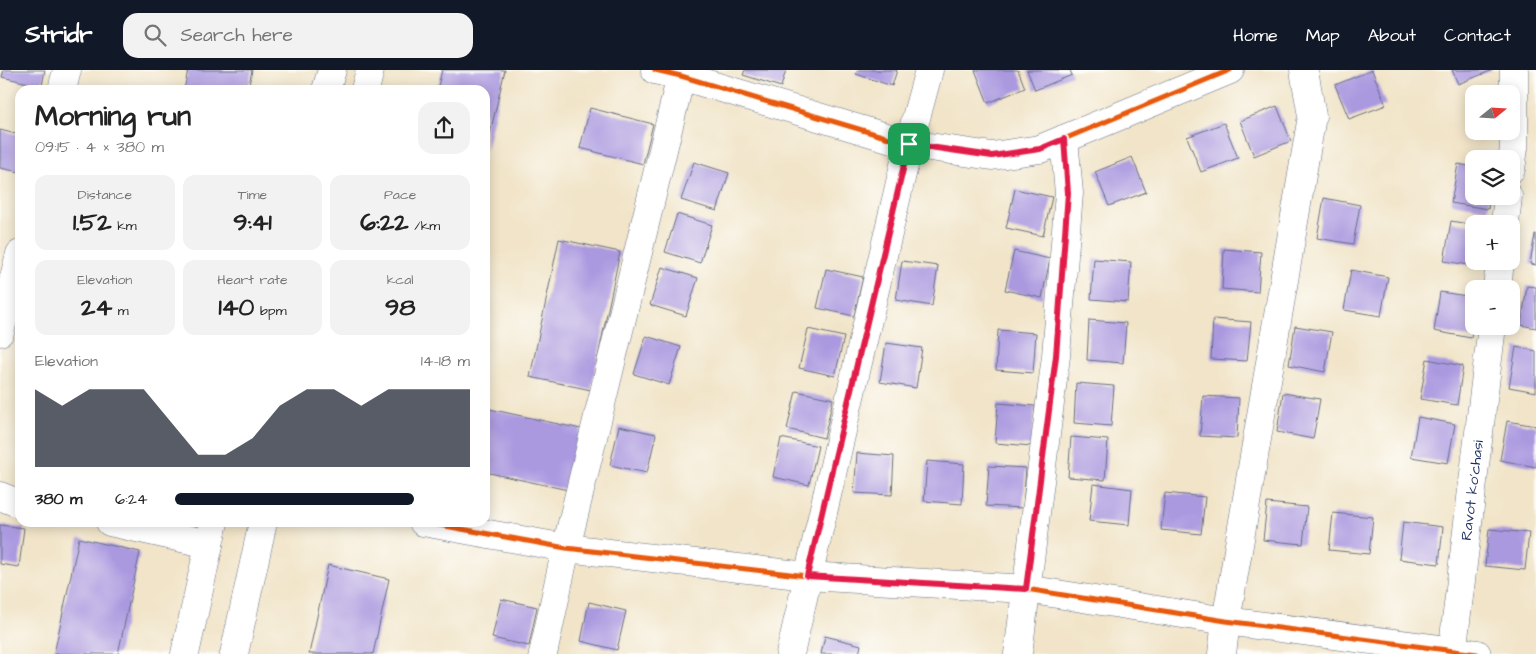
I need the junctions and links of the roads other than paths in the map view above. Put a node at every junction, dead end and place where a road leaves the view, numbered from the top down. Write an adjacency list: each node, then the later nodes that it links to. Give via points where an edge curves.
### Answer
1 (67, 70): 10 (street)
2 (332, 70): 11 (street)
3 (370, 70): 12 (street)
4 (655, 70): 9 (street)
5 (929, 70): 14 (street)
6 (1230, 70): 13 (street)
7 (1304, 70): 28 (street, via 1312,116)
8 (1514, 70): 15 (street)
9 (682, 76): 14 (street); 25 (street)
10 (63, 85)
11 (328, 85)
12 (366, 85)
13 (1064, 139): 14 (street, via 1040,149 992,156); 27 (street, via 1068,193 1056,356)
14 (909, 144): 26 (street)
15 (1514, 150)
16 (15, 274): 17 (street)
17 (0, 332)
18 (1491, 335): 29 (street, Ravot ko'chasi)
19 (0, 496): 20 (street)
20 (15, 502)
21 (156, 527): 24 (street)
22 (262, 527): 31 (street)
23 (450, 527): 25 (street)
24 (212, 533): 30 (street)
25 (566, 548): 26 (street); 32 (street)
26 (807, 576): 27 (street); 33 (street)
27 (1026, 589): 28 (street); 34 (street)
28 (1226, 621): 29 (street); 35 (street)
29 (1460, 653)
30 (185, 654)
31 (234, 654)
32 (543, 654)
33 (790, 654)
34 (1018, 654)
35 (1222, 654)

